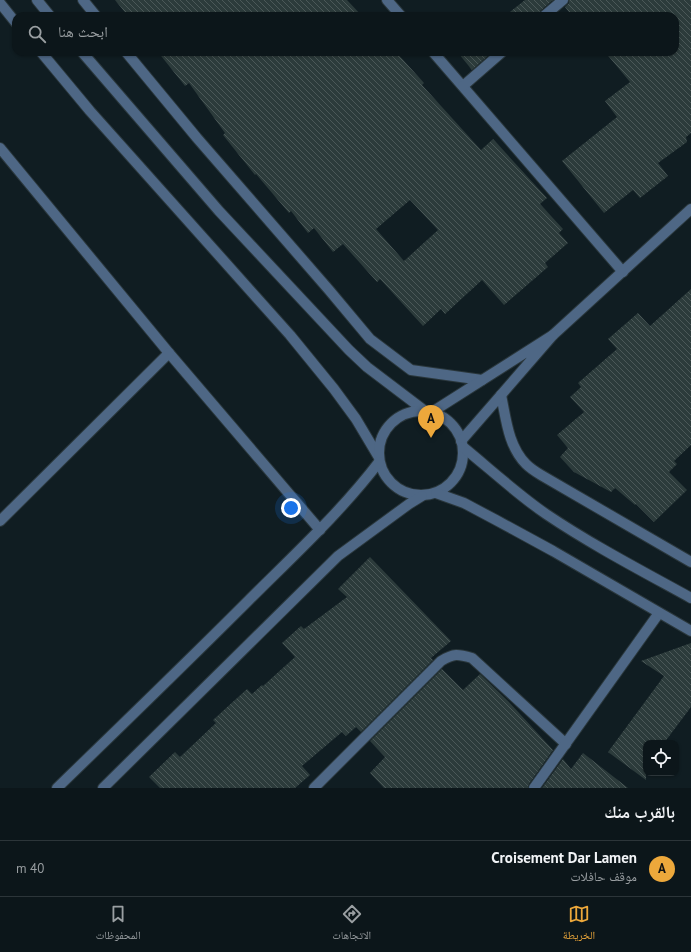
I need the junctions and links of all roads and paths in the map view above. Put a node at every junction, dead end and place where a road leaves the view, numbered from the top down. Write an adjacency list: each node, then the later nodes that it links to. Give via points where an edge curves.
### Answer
1 (37, 0): 6 (street)
2 (83, 0): 7 (street)
3 (387, 0): 8 (street)
4 (563, 0): 9 (street)
5 (0, 3): 10 (street)
6 (47, 12)
7 (93, 12)
8 (398, 12)
9 (549, 12)
10 (12, 17)
11 (44, 56): 26 (street, via 90,111 290,335 352,413)
12 (85, 56): 24 (street, via 219,211 349,350 367,367)
13 (129, 56): 22 (street, via 370,339 411,370)
14 (437, 56): 16 (street)
15 (497, 56): 16 (street)
16 (463, 86): 19 (street)
17 (0, 148): 21 (street)
18 (691, 209): 19 (street)
19 (623, 272): 20 (street)
20 (553, 335): 22 (street); 23 (street)
21 (169, 354): 29 (street); 30 (street)
22 (482, 380): 24 (street)
23 (501, 395): 25 (street); 31 (street, via 508,431 514,447 525,463 541,475)
24 (428, 412): 25 (street, via 446,419 454,426); 26 (street, via 410,412 397,418 386,428 380,441)
25 (462, 444): 27 (street, via 463,461 458,474 449,486); 32 (street, via 546,514 593,544)
26 (378, 459): 28 (street, via 390,483 399,490); 30 (street, via 348,500)
27 (436, 493): 28 (street); 33 (street, via 464,503 496,520)
28 (422, 496): 37 (street, via 338,556)
29 (0, 521)
30 (320, 530): 36 (street)
31 (691, 562)
32 (691, 598)
33 (659, 613): 34 (street); 35 (street)
34 (691, 631)
35 (566, 744): 38 (street, via 472,658 451,655 441,661); 39 (street)
36 (57, 788)
37 (103, 788)
38 (314, 788)
39 (534, 788)

